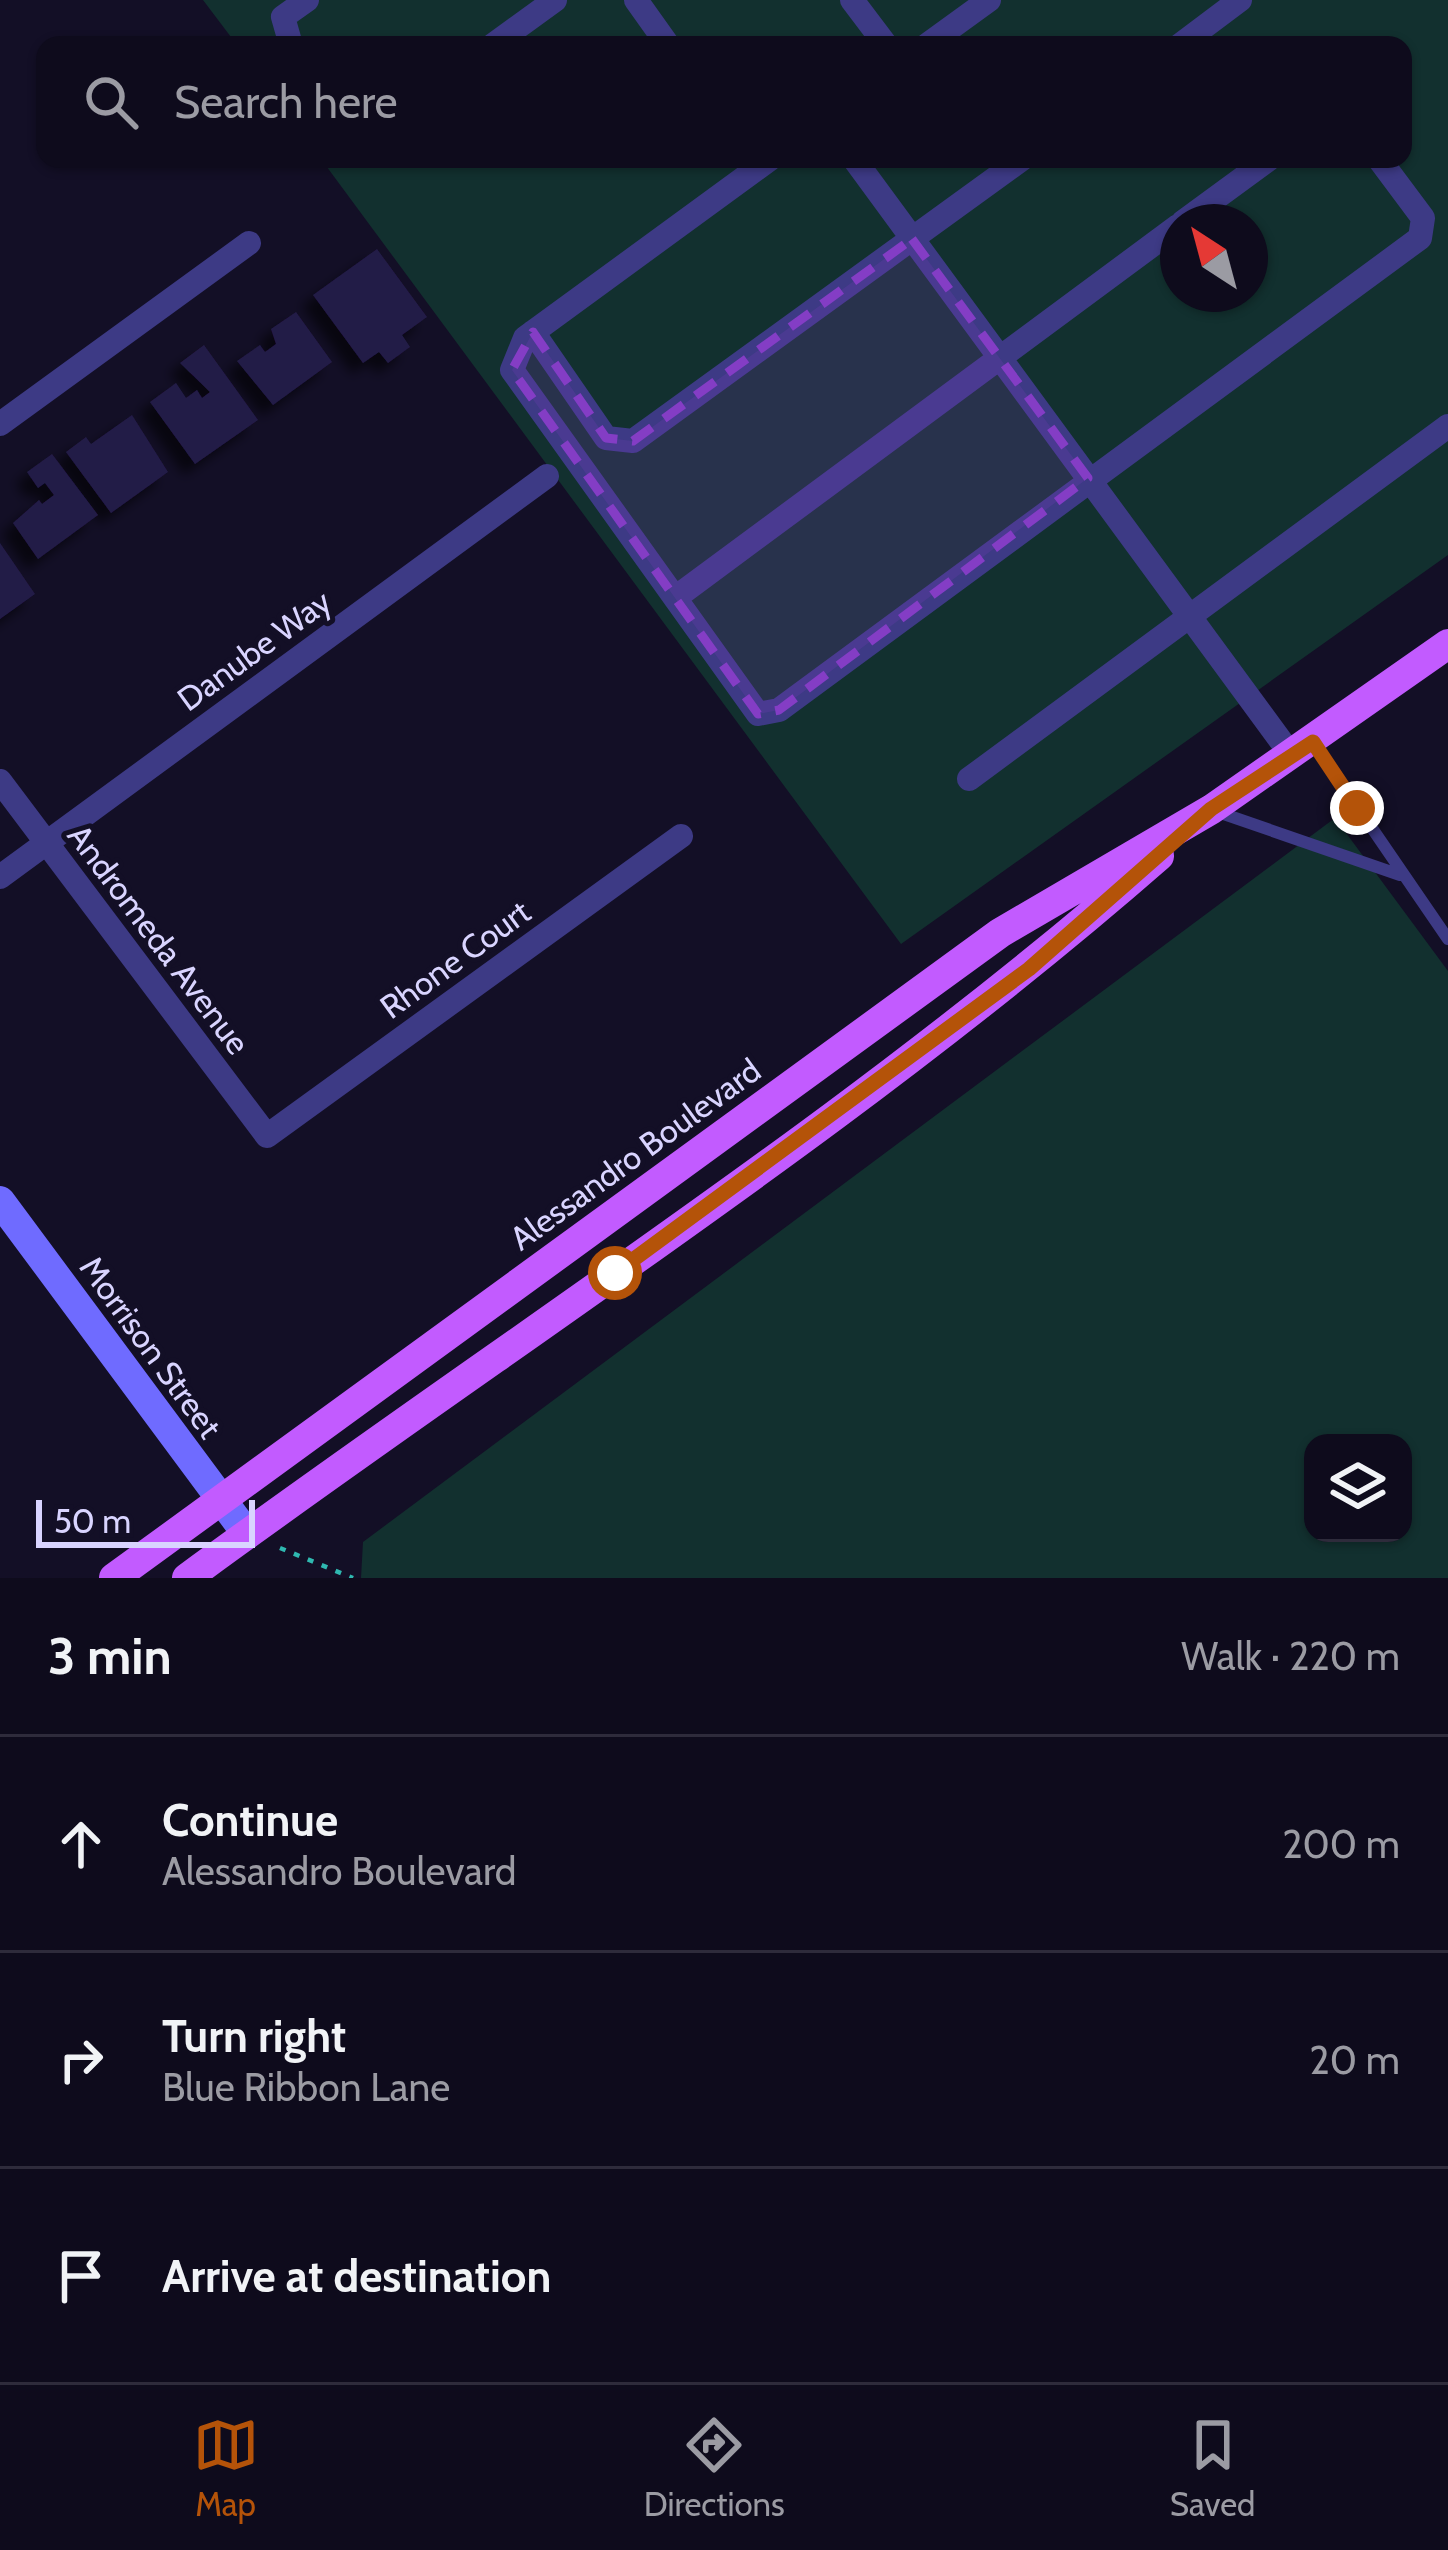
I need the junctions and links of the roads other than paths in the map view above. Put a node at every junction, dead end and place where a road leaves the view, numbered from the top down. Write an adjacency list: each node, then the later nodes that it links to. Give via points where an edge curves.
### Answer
1 (307, 0): 7 (street, via 283,17)
2 (555, 0): 8 (street)
3 (636, 0): 9 (street)
4 (853, 0): 10 (street)
5 (989, 0): 11 (street)
6 (1240, 0): 12 (street)
7 (288, 36)
8 (505, 36)
9 (662, 36)
10 (879, 36)
11 (939, 36)
12 (1192, 36)
13 (750, 168): 22 (street)
14 (861, 168): 19 (street)
15 (1010, 168): 19 (street)
16 (1257, 168): 18 (street)
17 (1386, 168): 27 (street, via 1423,218 1420,238)
18 (1207, 204)
19 (912, 239): 22 (street, via 633,441 606,438); 23 (street)
20 (1160, 239): 23 (street)
21 (249, 243): 24 (street)
22 (533, 332): 28 (street, via 512,370)
23 (999, 356): 27 (street); 28 (street)
24 (0, 424)
25 (1448, 426): 29 (street)
26 (547, 476): 36 (street, Danube Way)
27 (1088, 478): 28 (street, via 779,710 758,714); 29 (street)
28 (675, 598)
29 (1191, 618): 31 (street); 32 (street)
30 (1448, 644): 31 (main road, Alessandro Boulevard)
31 (1302, 749): 34 (main road, Alessandro Boulevard); 37 (lane)
32 (969, 779)
33 (0, 781): 36 (street, Andromeda Avenue)
34 (1211, 809): 37 (lane); 42 (main road, Alessandro Boulevard, via 1000,933); 43 (main road, Alessandro Boulevard, via 1029,969)
35 (681, 836): 40 (street, Rhone Court)
36 (46, 843): 38 (street, Danube Way); 40 (street, Andromeda Avenue)
37 (1401, 875): 39 (lane)
38 (0, 877)
39 (1448, 939)
40 (267, 1136)
41 (0, 1201): 42 (street, Morrison Street)
42 (220, 1501): 43 (street, Morrison Street); 44 (main road, Alessandro Boulevard)
43 (247, 1534): 45 (main road, Alessandro Boulevard)
44 (114, 1578)
45 (187, 1578)

